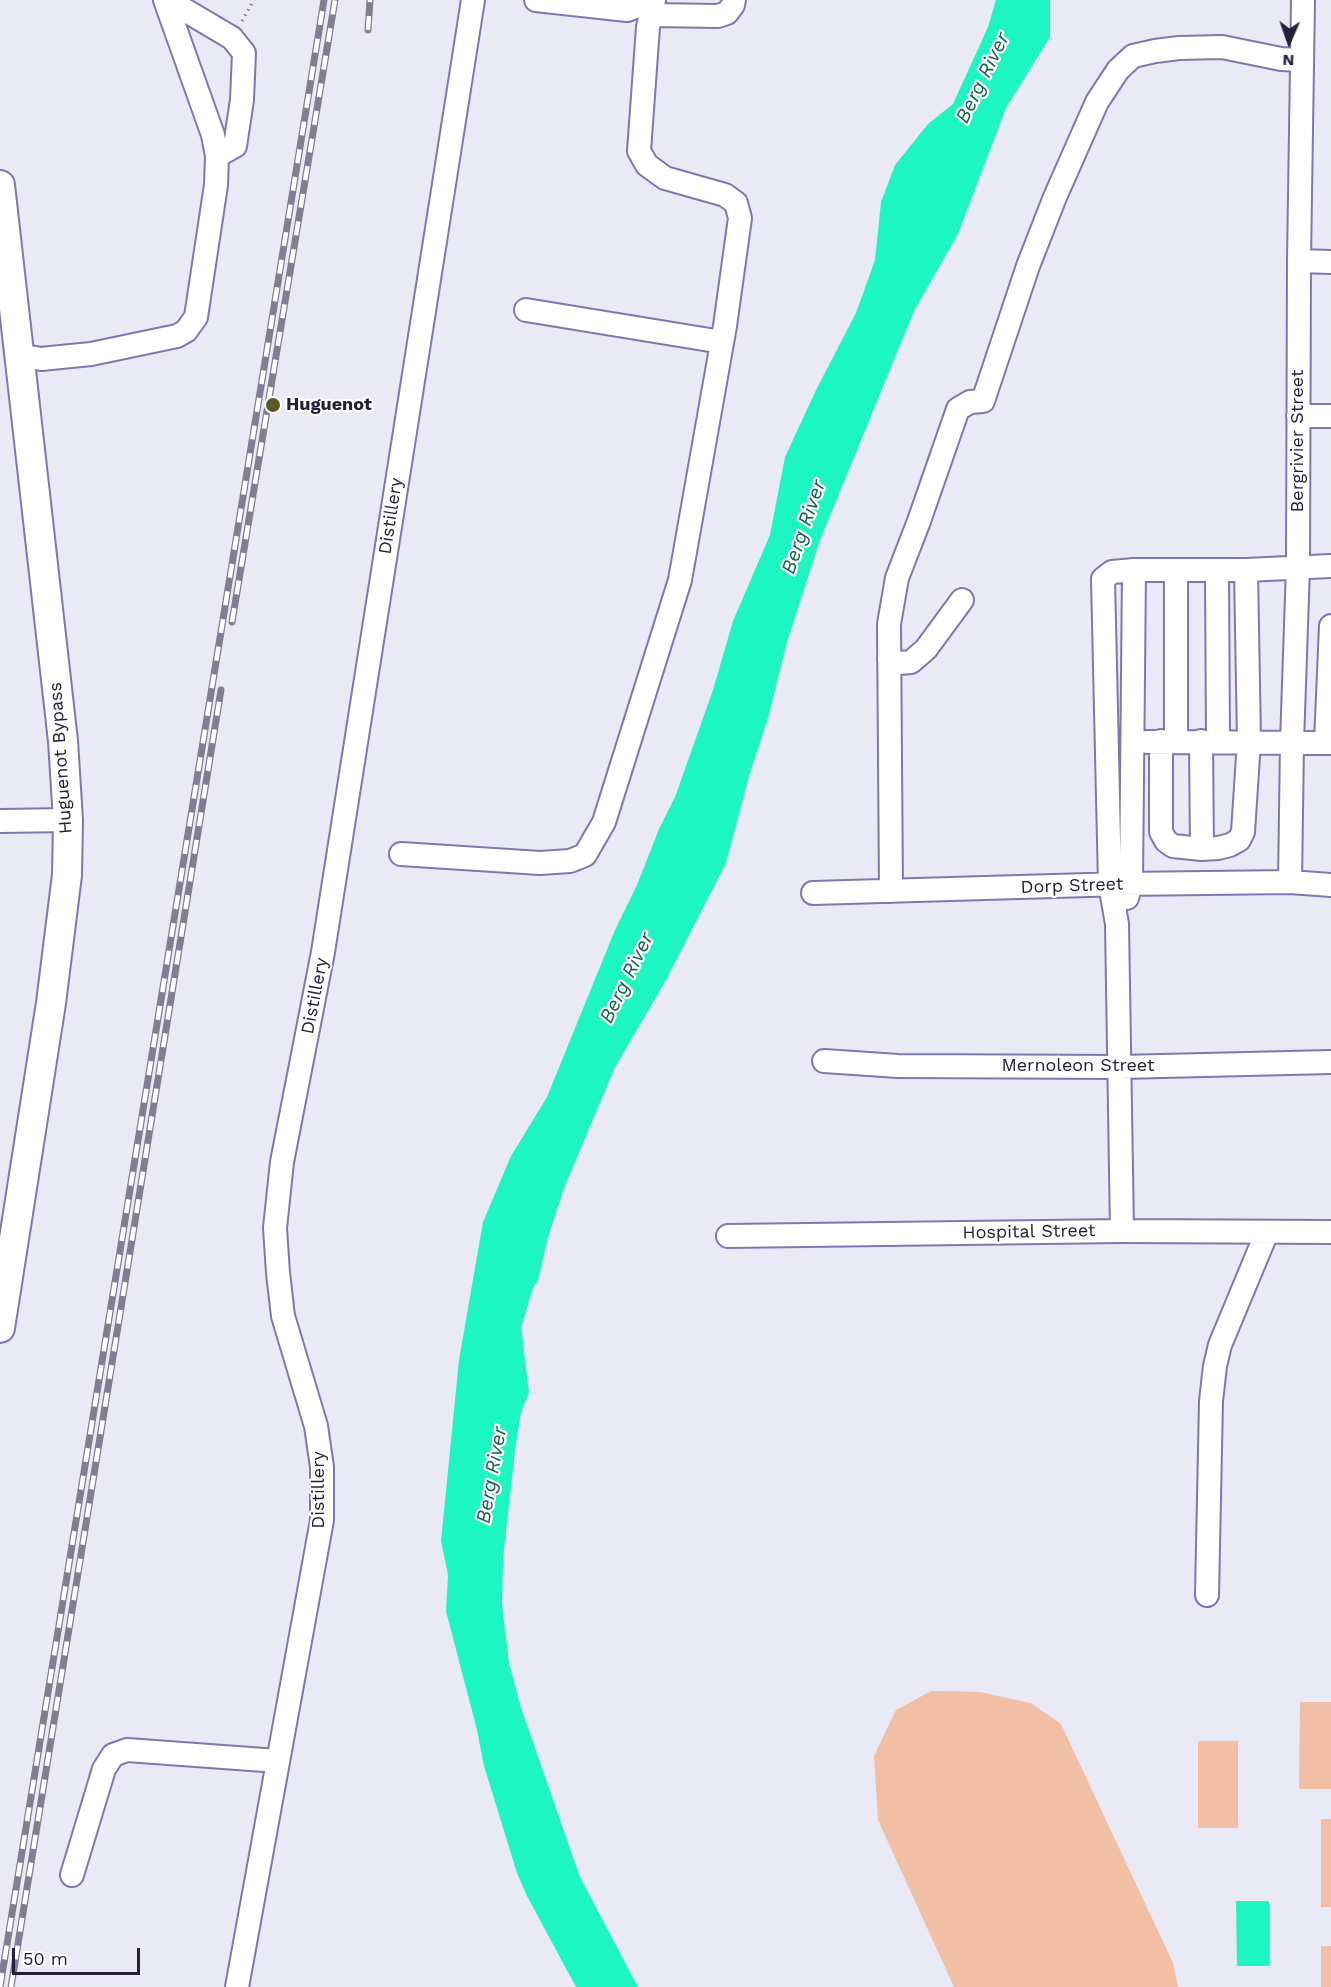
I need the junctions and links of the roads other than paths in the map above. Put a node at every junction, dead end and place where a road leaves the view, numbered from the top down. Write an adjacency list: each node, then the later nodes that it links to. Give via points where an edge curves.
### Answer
1 (167, 0): 8 (street); 8 (street, via 231,38 244,53 235,146)
2 (473, 0): 51 (street, Distillery, via 323,952 282,1162 275,1228 279,1283 283,1316 316,1426 322,1520)
3 (536, 0): 6 (street, via 627,10)
4 (734, 0): 6 (street, via 727,13 718,16)
5 (1303, 0): 7 (street, Bergrivier Street)
6 (653, 5): 13 (street, via 639,151 647,165 665,177 725,195 736,203 740,218)
7 (1302, 60): 10 (street, Bergrivier Street); 25 (street, via 1222,47 1179,48 1133,56 1118,70 1097,102 1055,197 983,401 970,402 958,409 897,578 889,624)
8 (217, 156): 14 (street, via 196,317 186,331 81,355 41,359)
9 (0, 185): 14 (main road, Huguenot Bypass)
10 (1299, 261): 11 (street); 15 (street, Bergrivier Street)
11 (1331, 262)
12 (526, 310): 13 (street)
13 (722, 342): 36 (street, via 680,580 604,822 585,855 570,861 540,863)
14 (9, 353): 33 (main road, Huguenot Bypass, via 63,741)
15 (1298, 416): 16 (street); 18 (street, Bergrivier Street)
16 (1331, 416)
17 (1331, 566): 18 (street)
18 (1298, 567): 22 (street); 32 (street, Bergrivier Street)
19 (1134, 570): 20 (street); 29 (street, via 1112,572 1103,579); 30 (street)
20 (1176, 570): 21 (street); 26 (street)
21 (1217, 570): 22 (street); 27 (street)
22 (1246, 570): 28 (street)
23 (962, 600): 25 (street, via 926,649 911,662)
24 (1331, 626): 31 (street)
25 (889, 659): 40 (street)
26 (1168, 741): 27 (street); 30 (street); 35 (street, via 1161,832 1173,846)
27 (1209, 741): 28 (street); 35 (street)
28 (1249, 741): 32 (street); 35 (street, via 1243,832 1230,845)
29 (1106, 742): 30 (street); 38 (street)
30 (1133, 742): 38 (street)
31 (1328, 742): 32 (street)
32 (1292, 743): 37 (street, Bergrivier Street)
33 (68, 820): 34 (street); 49 (main road, Huguenot Bypass, via 67,875 51,1003)
34 (0, 821)
35 (1202, 849)
36 (401, 854)
37 (1290, 882): 38 (street, Dorp Street); 39 (street, Dorp Street)
38 (1120, 884): 40 (street, Dorp Street); 44 (street)
39 (1331, 885)
40 (891, 891): 41 (street, Dorp Street)
41 (813, 893)
42 (824, 1061): 44 (street, Mernoleon Street, via 898,1066)
43 (1331, 1062): 44 (street, Mernoleon Street)
44 (1120, 1067): 45 (street)
45 (1122, 1231): 46 (street, Hospital Street); 48 (street, Hospital Street)
46 (1267, 1232): 47 (street, Hospital Street); 50 (street, via 1215,1366)
47 (1331, 1232)
48 (728, 1236)
49 (0, 1328)
50 (1207, 1595)
51 (278, 1761): 52 (street, via 127,1750 113,1755 104,1769); 53 (street, Distillery)
52 (72, 1875)
53 (237, 1987)

